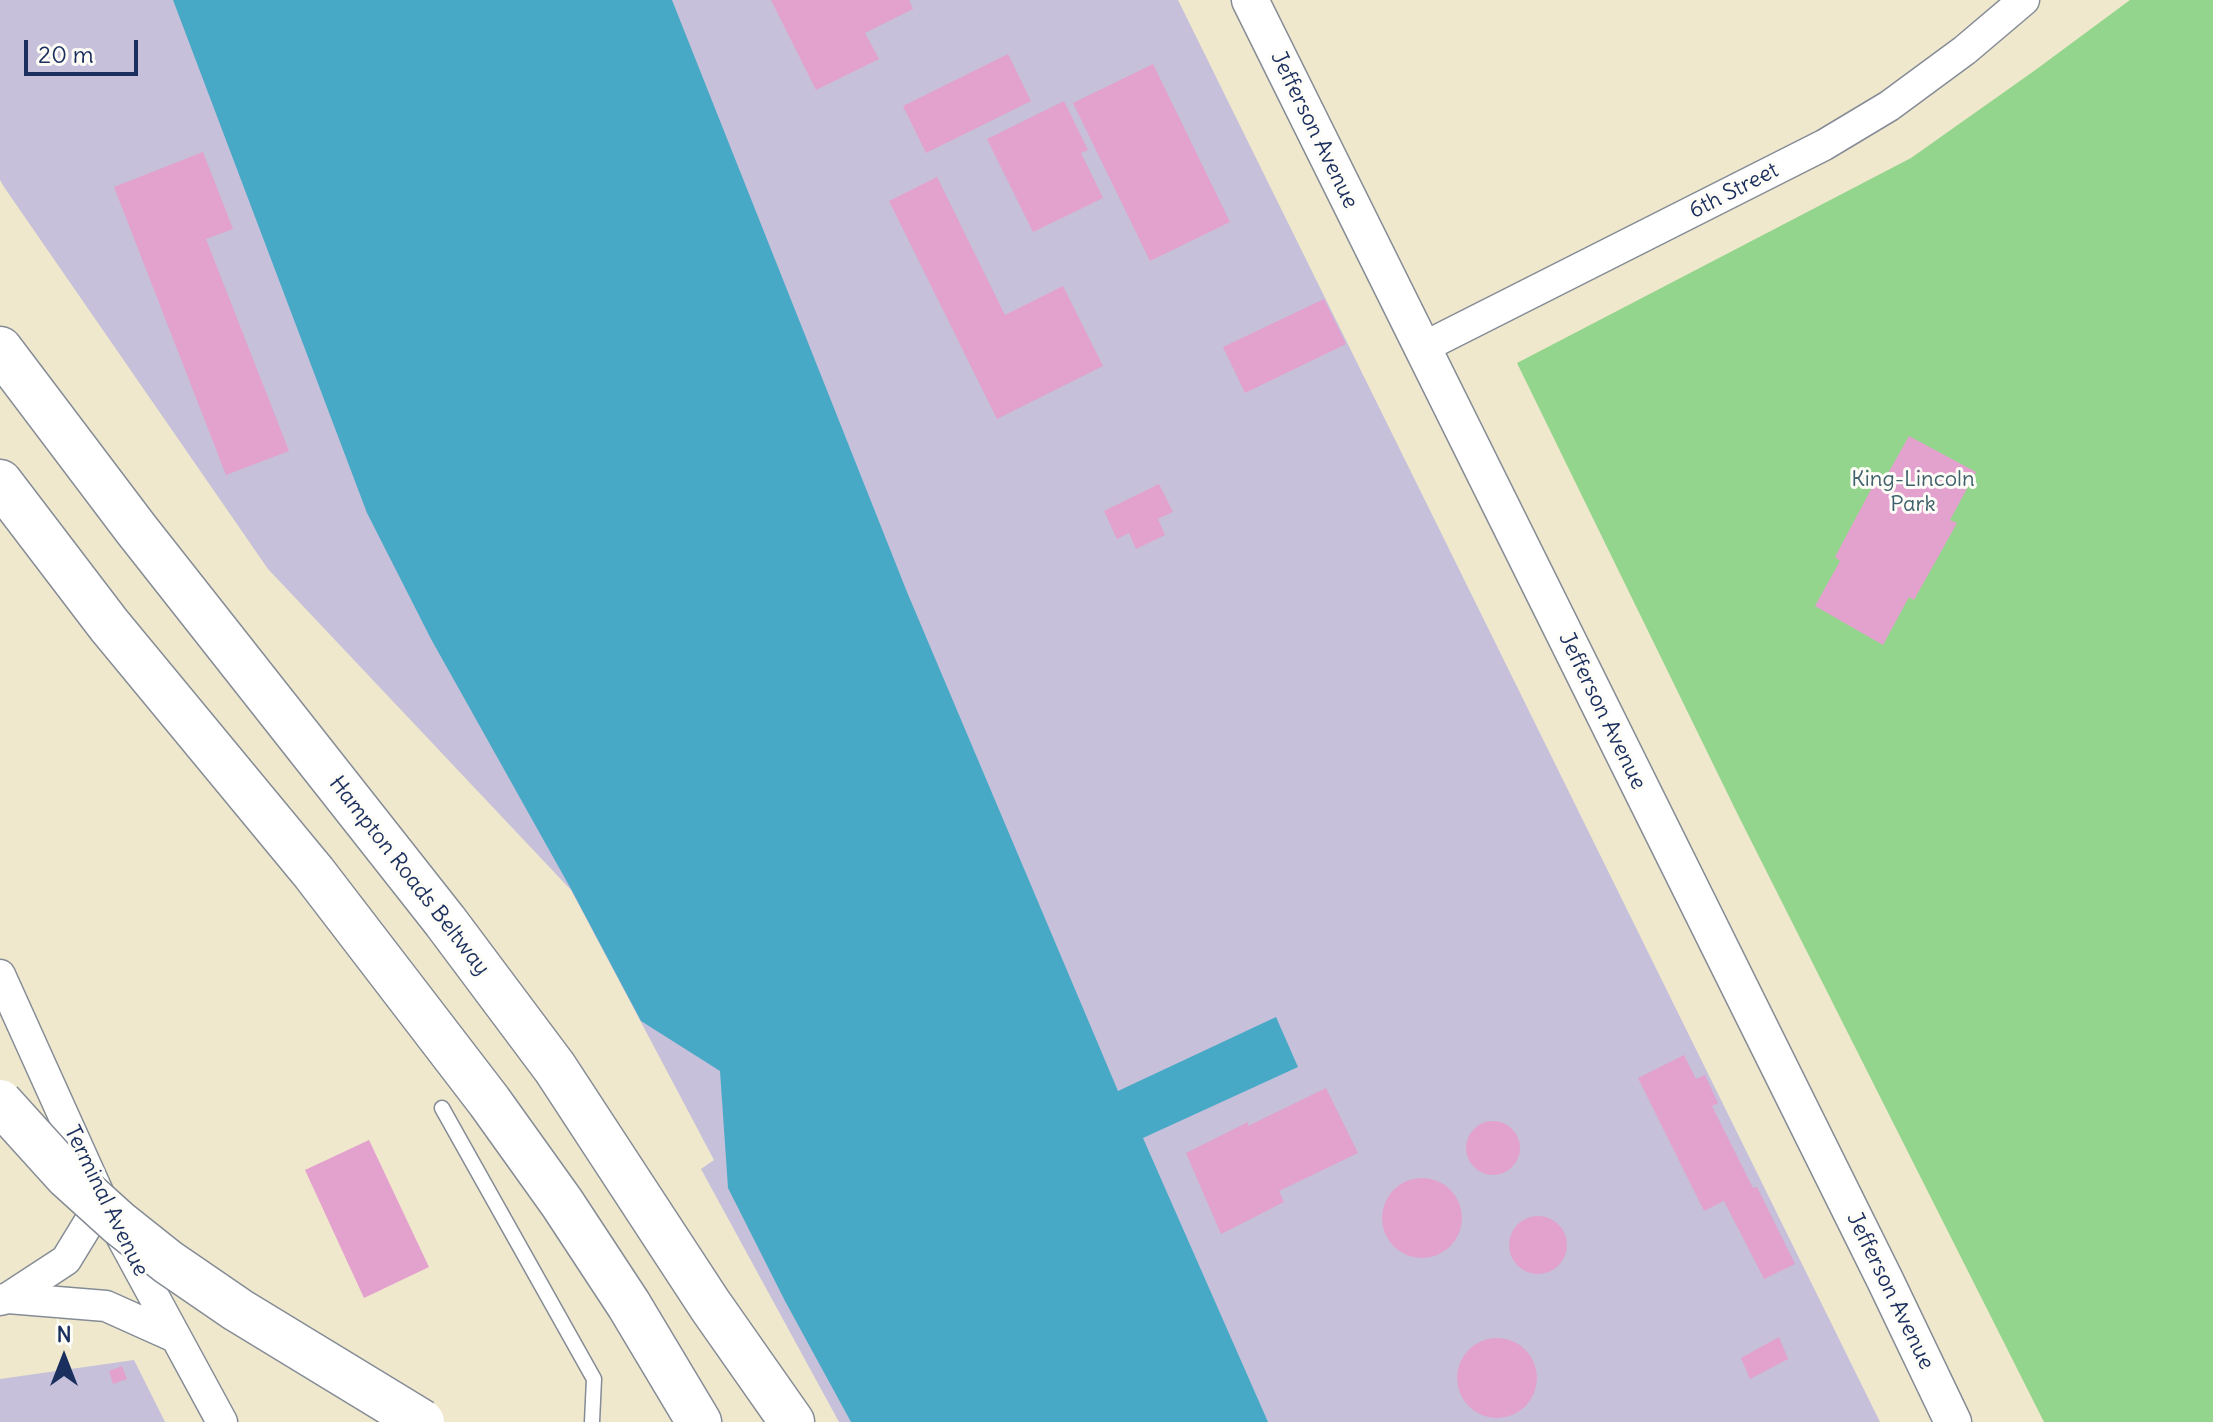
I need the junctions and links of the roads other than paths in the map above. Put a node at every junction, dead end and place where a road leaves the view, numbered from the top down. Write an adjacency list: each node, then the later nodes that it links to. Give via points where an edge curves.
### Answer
1 (1250, 0): 4 (street, Jefferson Avenue)
2 (2024, 0): 4 (street, 6th Street, via 1889,106 1824,145)
3 (0, 316): 6 (highway)
4 (1422, 348): 19 (street, Jefferson Avenue)
5 (0, 349): 6 (highway, Hampton Roads Beltway)
6 (41, 405): 18 (highway, Hampton Roads Beltway, via 555,1068)
7 (0, 482): 17 (highway, via 109,625 314,873 489,1101 629,1305)
8 (0, 975): 11 (street, Terminal Avenue)
9 (0, 1102): 15 (highway, bridge, via 67,1176 168,1262)
10 (442, 1108): 16 (lane, via 594,1379)
11 (102, 1201): 12 (street, via 66,1260); 13 (street, Terminal Avenue)
12 (4, 1299): 13 (street, via 106,1306)
13 (175, 1337): 14 (street, Terminal Avenue)
14 (222, 1422)
15 (422, 1422)
16 (592, 1422)
17 (699, 1422)
18 (792, 1422)
19 (1953, 1422)

